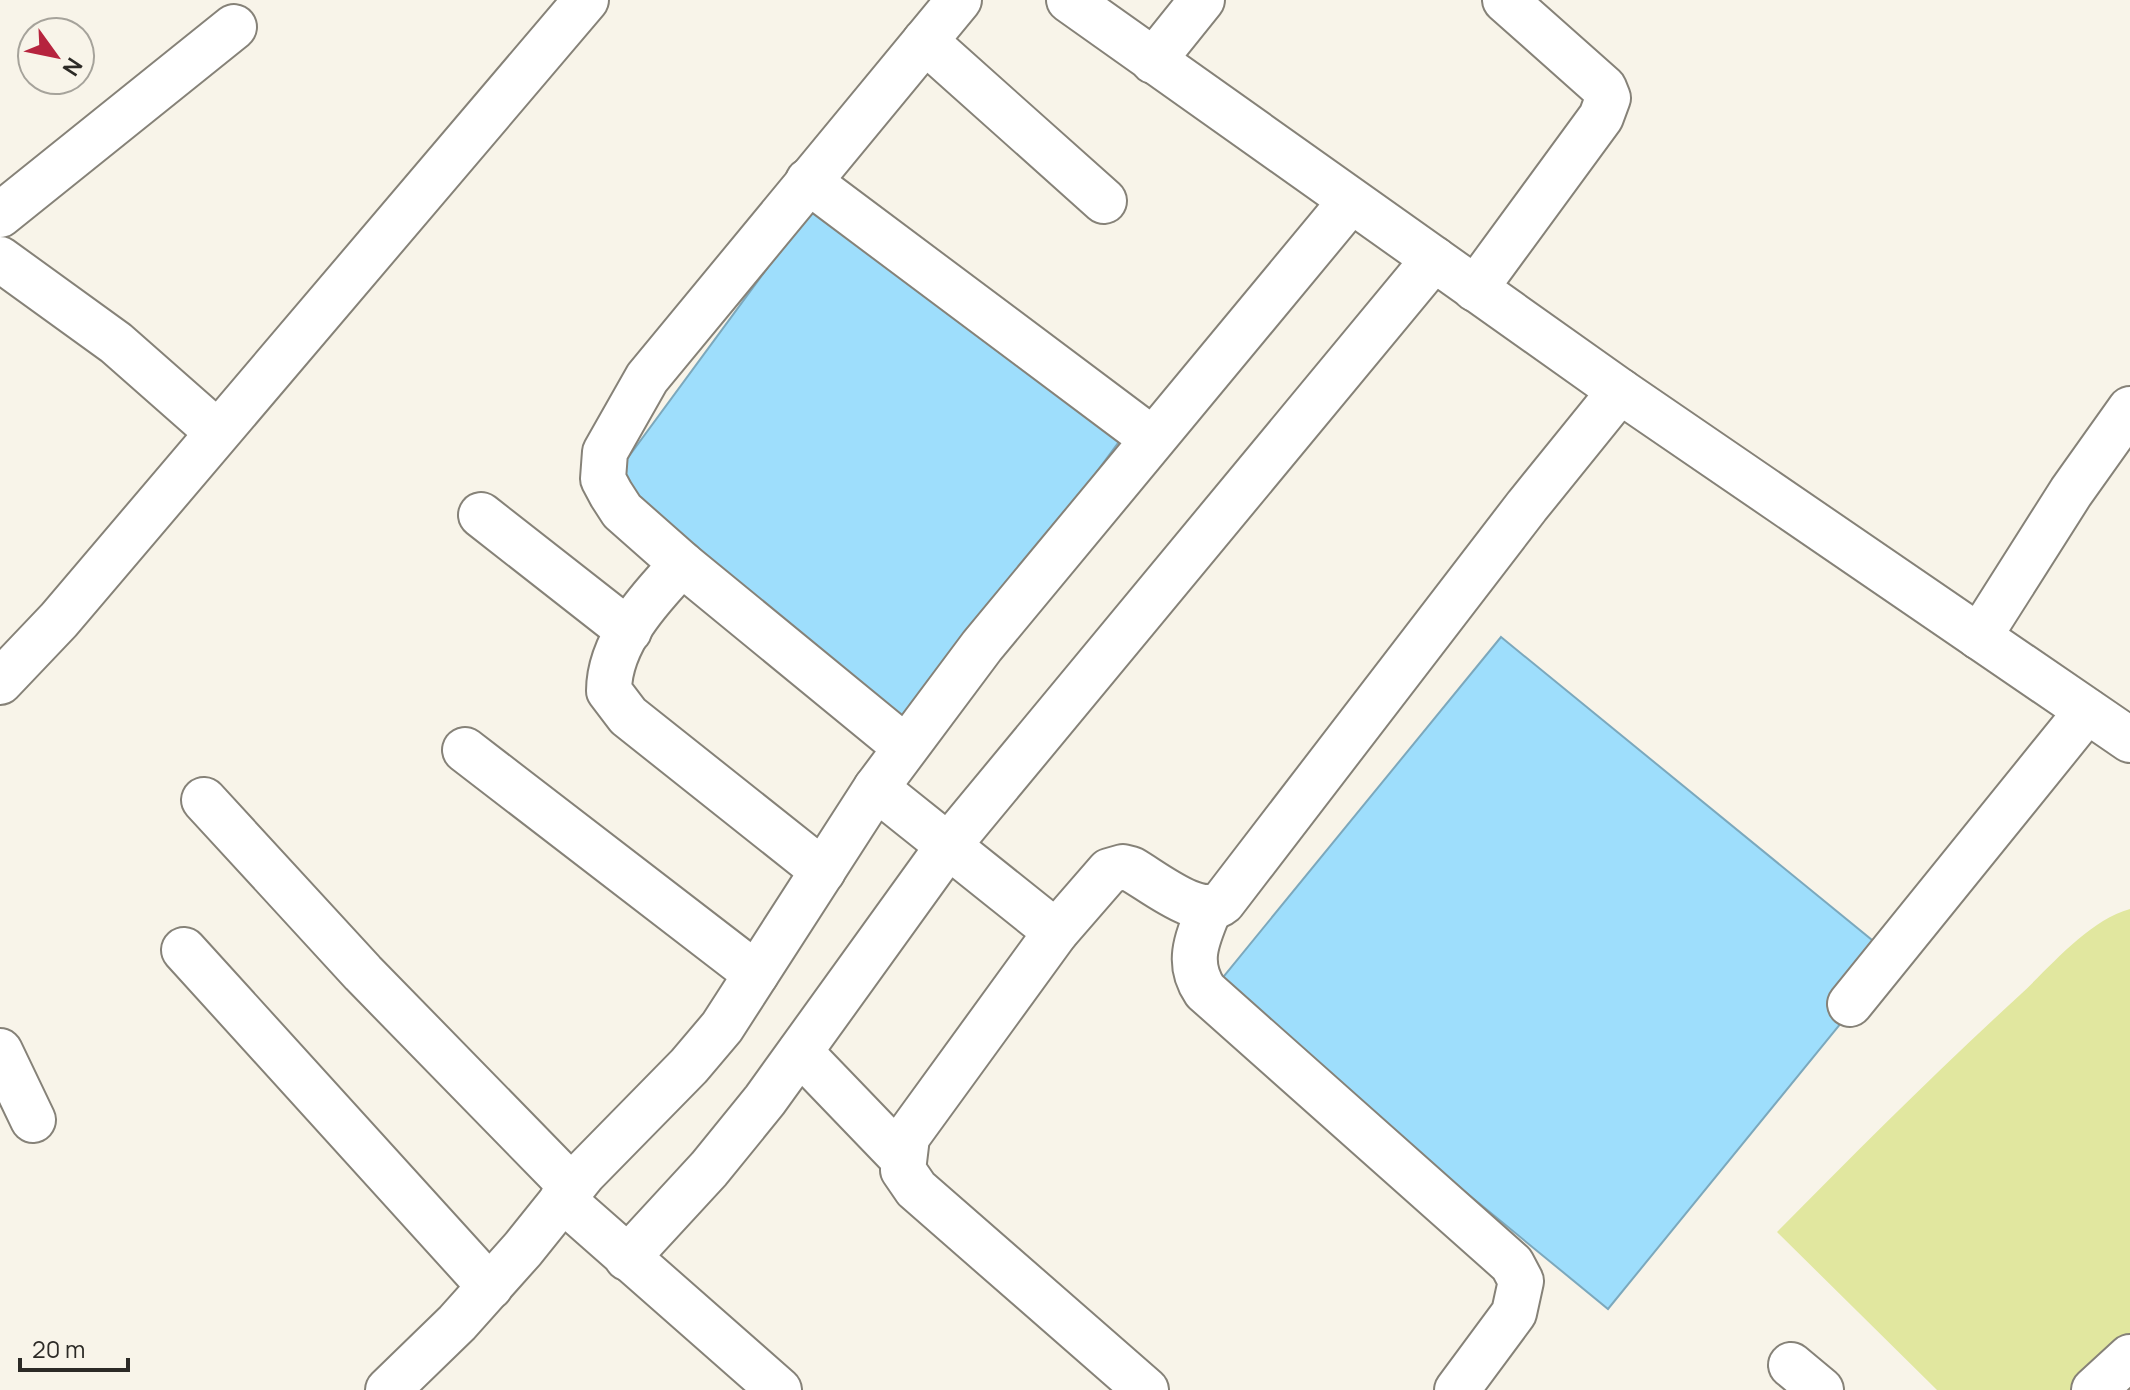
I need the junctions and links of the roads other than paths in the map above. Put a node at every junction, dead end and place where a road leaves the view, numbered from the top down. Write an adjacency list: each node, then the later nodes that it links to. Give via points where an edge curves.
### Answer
1 (586, 0): 18 (street)
2 (959, 0): 7 (street)
3 (1069, 0): 8 (street)
4 (1202, 0): 8 (street)
5 (1505, 0): 15 (street, via 1604,88 1608,98 1601,117)
6 (234, 27): 12 (street)
7 (925, 41): 9 (street); 10 (street)
8 (1153, 61): 11 (street)
9 (808, 181): 19 (street); 21 (street, via 647,378 605,452 603,479 622,511)
10 (1104, 201)
11 (1350, 202): 14 (street); 19 (street)
12 (0, 215)
13 (0, 259): 18 (street, via 116,343)
14 (1434, 259): 15 (street); 31 (street)
15 (1475, 289): 16 (street)
16 (1620, 391): 23 (street); 33 (street, via 1223,902)
17 (2130, 409): 23 (street)
18 (217, 432): 24 (street)
19 (1151, 438): 27 (street)
20 (481, 515): 22 (street)
21 (682, 564): 22 (street); 27 (street)
22 (629, 631): 32 (street, via 611,669 609,691 615,703)
23 (1979, 637): 25 (street)
24 (0, 682)
25 (2087, 711): 26 (street); 37 (street)
26 (2130, 740)
27 (905, 747): 29 (street)
28 (465, 750): 36 (street)
29 (876, 788): 31 (street); 32 (street)
30 (204, 800): 42 (street)
31 (948, 846): 34 (street); 39 (street)
32 (823, 871): 36 (street)
33 (1209, 910): 34 (street, via 1123,867 1109,871); 49 (street, via 1194,961 1205,991 1512,1264 1521,1281 1514,1313)
34 (1056, 932): 41 (street, via 907,1137)
35 (184, 950): 44 (street)
36 (756, 974): 42 (street, via 689,1066)
37 (1850, 1004)
38 (0, 1051): 40 (street)
39 (800, 1052): 41 (street); 43 (street, via 709,1169)
40 (33, 1120)
41 (902, 1158): 48 (street, via 907,1179 916,1189)
42 (567, 1193): 43 (street); 44 (street)
43 (627, 1258): 47 (street)
44 (490, 1287): 46 (street)
45 (2130, 1357): 50 (street)
46 (392, 1389)
47 (779, 1390)
48 (1146, 1390)
49 (1457, 1390)
50 (2094, 1390)

